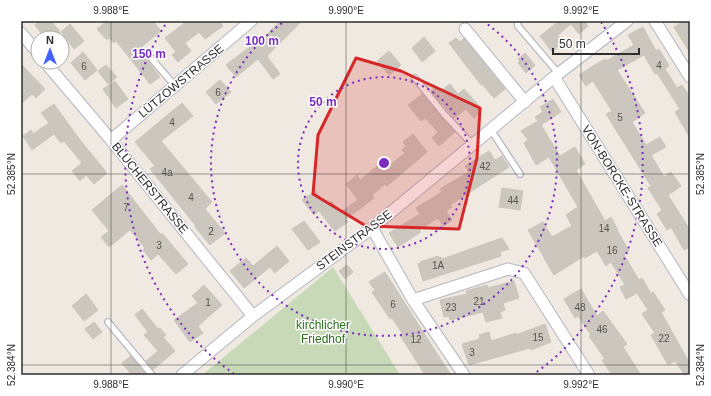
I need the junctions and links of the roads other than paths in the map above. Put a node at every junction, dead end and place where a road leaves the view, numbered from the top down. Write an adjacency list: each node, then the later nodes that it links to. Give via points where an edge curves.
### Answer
1 (251, 21): 13 (street, LÜTZOWSTRASSE)
2 (517, 21): 10 (lane, via 518,26)
3 (627, 21): 10 (street, STEINSTRASSE)
4 (655, 21): 11 (street)
5 (465, 29): 14 (street)
6 (21, 33): 7 (street)
7 (30, 44)
8 (146, 52): 13 (lane)
9 (53, 70): 16 (street, BLÜCHERSTRASSE)
10 (556, 76): 14 (street, STEINSTRASSE); 20 (street, VON-BORCKE-STRASSE)
11 (690, 76)
12 (415, 78): 17 (lane)
13 (174, 86): 16 (street, LÜTZOWSTRASSE)
14 (525, 102): 15 (street, STEINSTRASSE)
15 (491, 130): 17 (street, STEINSTRASSE); 18 (lane)
16 (111, 140): 22 (street, BLÜCHERSTRASSE)
17 (473, 145): 19 (street, STEINSTRASSE)
18 (520, 174)
19 (372, 228): 21 (street); 22 (street, STEINSTRASSE)
20 (690, 295)
21 (413, 300): 26 (street); 27 (street, via 508,269 524,273)
22 (253, 316): 25 (street, STEINSTRASSE)
23 (108, 322): 24 (lane)
24 (152, 375)
25 (182, 375)
26 (464, 375)
27 (589, 375)

